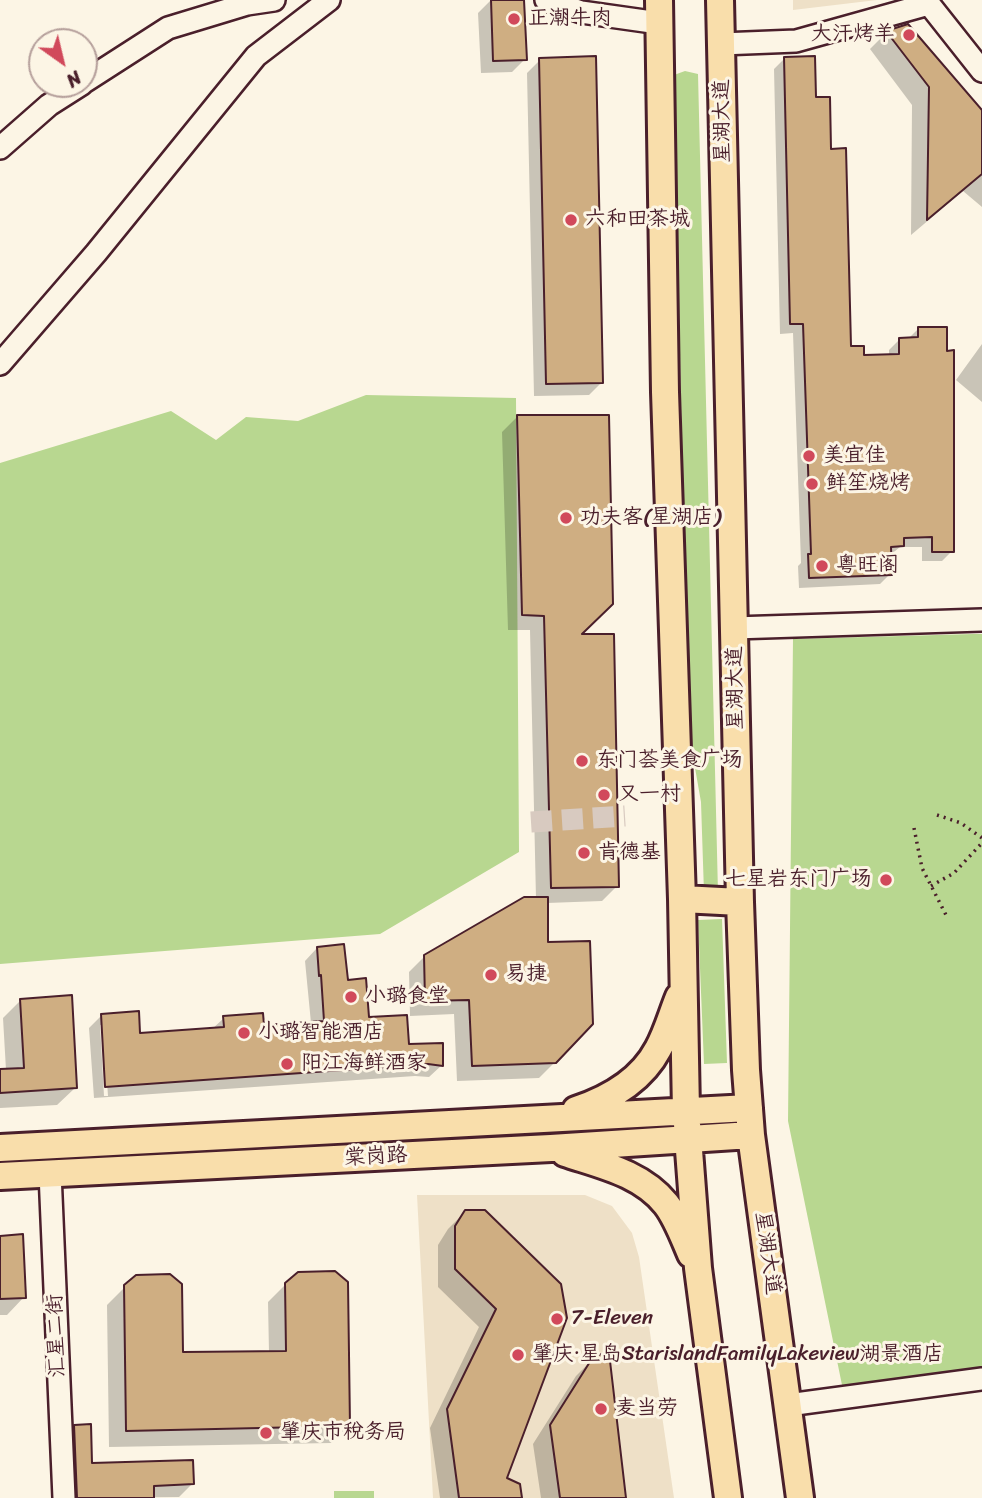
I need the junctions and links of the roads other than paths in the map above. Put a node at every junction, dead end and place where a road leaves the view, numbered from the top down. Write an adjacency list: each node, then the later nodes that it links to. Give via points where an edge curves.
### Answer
1 (274, 0): 9 (street, via 168,27)
2 (329, 0): 12 (street, via 256,56)
3 (546, 0): 6 (street, via 581,12)
4 (720, 0): 7 (main road, 星湖大道)
5 (928, 2): 7 (street, via 796,41); 8 (street)
6 (659, 12): 15 (main road, via 665,405)
7 (721, 44): 14 (main road, 星湖大道)
8 (982, 71)
9 (98, 73)
10 (60, 98): 11 (street)
11 (0, 148)
12 (0, 364)
13 (982, 620): 14 (street)
14 (734, 628): 16 (main road, 星湖大道)
15 (682, 899): 16 (main road); 17 (main road)
16 (740, 902): 18 (main road, 星湖大道)
17 (683, 986): 19 (main road); 20 (main road, via 658,1049 643,1071 597,1103)
18 (749, 1108): 19 (main road, 棠岗路); 21 (main road, 星湖大道)
19 (686, 1111): 20 (main road, 棠岗路); 23 (main road)
20 (549, 1118): 22 (main road, 棠岗路)
21 (751, 1135): 23 (main road, 棠岗路); 31 (main road, 星湖大道)
22 (229, 1136): 24 (main road, 棠岗路); 26 (main road)
23 (688, 1139): 25 (main road, 棠岗路); 29 (main road)
24 (0, 1148)
25 (551, 1148): 26 (main road, 棠岗路); 29 (main road, via 633,1176 653,1190 667,1206)
26 (229, 1165): 27 (main road, 棠岗路)
27 (50, 1173): 28 (main road, 棠岗路); 32 (street, 汇星二街)
28 (0, 1176)
29 (698, 1268): 33 (main road)
30 (982, 1379): 31 (street)
31 (788, 1405): 34 (main road, 星湖大道)
32 (64, 1498)
33 (728, 1498)
34 (800, 1498)

